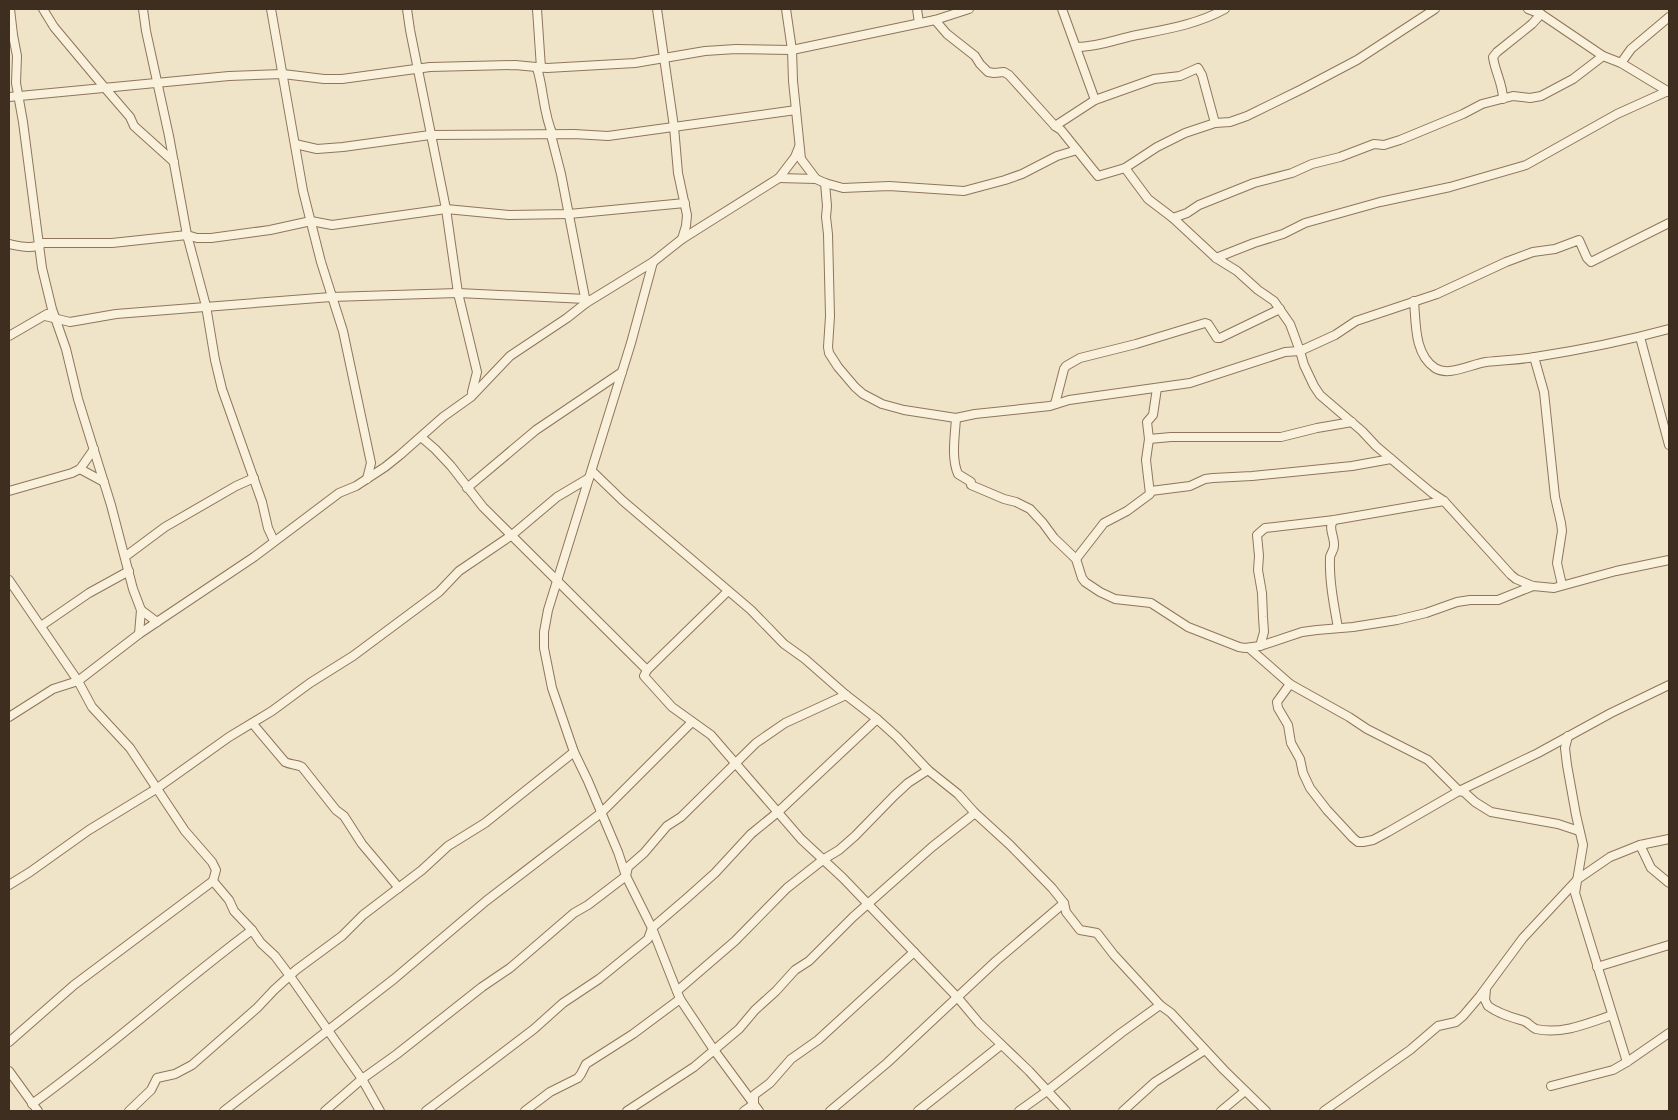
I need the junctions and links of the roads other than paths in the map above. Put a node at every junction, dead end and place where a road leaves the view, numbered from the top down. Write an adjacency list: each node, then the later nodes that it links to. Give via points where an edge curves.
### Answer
1 (10, 9): 30 (street, via 17,56)
2 (43, 9): 28 (street)
3 (143, 9): 27 (street)
4 (270, 9): 26 (street)
5 (407, 9): 25 (street)
6 (536, 9): 24 (street)
7 (656, 9): 22 (street)
8 (786, 9): 20 (street)
9 (917, 9): 18 (street)
10 (969, 9): 17 (street)
11 (1062, 9): 19 (street)
12 (1226, 9): 19 (street, via 1185,26)
13 (1435, 9): 36 (street, via 1364,56 1322,79 1247,116)
14 (1530, 9): 15 (street)
15 (1541, 14): 21 (street); 32 (street, via 1492,57 1503,89)
16 (1669, 17): 23 (street, via 1632,48)
17 (935, 20): 18 (street); 37 (street, via 988,72 1009,75)
18 (919, 23): 20 (street)
19 (1077, 47): 33 (street)
20 (792, 50): 22 (street, via 705,51); 34 (street)
21 (1603, 56): 23 (street); 32 (street, via 1573,79 1541,96)
22 (663, 59): 24 (street); 38 (street)
23 (1621, 64): 29 (street)
24 (542, 68): 25 (street, via 496,65); 35 (street)
25 (418, 69): 26 (street, via 342,79); 39 (street)
26 (283, 74): 27 (street); 42 (street)
27 (157, 84): 28 (street); 45 (street)
28 (105, 88): 30 (street); 45 (street, via 134,126)
29 (1667, 89): 62 (street, via 1526,165 1305,223)
30 (18, 97): 31 (street); 56 (street)
31 (9, 98)
32 (1503, 99): 53 (street, via 1482,104 1400,140 1374,144 1340,158 1254,183)
33 (1095, 100): 36 (street, via 1154,79 1180,76 1198,68); 37 (street)
34 (796, 110): 38 (street); 43 (street)
35 (547, 123): 40 (street); 41 (street)
36 (1215, 123): 46 (street, via 1165,142)
37 (1055, 126): 44 (street)
38 (674, 127): 41 (street, via 608,136); 50 (street, via 678,173)
39 (430, 135): 40 (street); 42 (street, via 317,149); 51 (street)
40 (541, 135): 41 (street)
41 (552, 135): 52 (street)
42 (295, 144): 54 (street)
43 (799, 147): 47 (street); 48 (street, via 801,159)
44 (1077, 150): 46 (street, via 1098,176); 49 (street, via 1022,174 964,191 889,186 843,188)
45 (174, 162): 57 (street)
46 (1125, 168): 53 (street, via 1148,199)
47 (779, 178): 48 (street); 58 (street)
48 (816, 179): 49 (street)
49 (825, 183): 84 (street, via 829,353 855,387 872,399 892,408)
50 (685, 203): 52 (street); 58 (street, via 688,215)
51 (446, 209): 52 (street, via 508,215); 54 (street, via 332,225); 64 (street)
52 (569, 214): 66 (street)
53 (1173, 218): 62 (street)
54 (312, 221): 57 (street, via 211,238); 65 (street)
55 (1669, 224): 67 (street, via 1593,261 1589,261 1579,240 1555,249 1532,252)
56 (37, 233): 60 (street); 61 (street)
57 (187, 235): 60 (street, via 112,242 44,243); 68 (street)
58 (682, 239): 63 (street)
59 (9, 244): 61 (street)
60 (39, 246): 61 (street); 69 (street)
61 (26, 247)
62 (1216, 258): 70 (street, via 1274,300)
63 (653, 262): 66 (street); 80 (street)
64 (458, 293): 65 (street); 66 (street); 82 (street, via 477,372)
65 (331, 297): 68 (street); 90 (street, via 343,331)
66 (586, 301): 82 (street, via 567,318 510,356)
67 (1414, 301): 78 (street, via 1356,321); 79 (street, via 1417,340 1424,357 1442,371 1484,362)
68 (206, 306): 73 (street, via 116,314); 95 (street, via 222,389)
69 (52, 309): 71 (street); 72 (street)
70 (1280, 309): 78 (street, via 1290,324); 83 (street, via 1220,338 1204,323 1080,358 1064,369)
71 (45, 316): 72 (street); 76 (street)
72 (55, 318): 73 (street); 75 (street)
73 (70, 322): 75 (street)
74 (1669, 328): 77 (street)
75 (60, 331): 89 (street)
76 (9, 336)
77 (1640, 337): 79 (street); 88 (street)
78 (1300, 351): 81 (street, via 1285,352 1190,383); 85 (street, via 1320,395)
79 (1534, 357): 111 (street, via 1544,392 1555,497 1562,531 1557,562)
80 (622, 372): 94 (street); 98 (street, via 536,430)
81 (1156, 388): 83 (street); 87 (street, via 1153,415 1147,422)
82 (471, 397): 86 (street)
83 (1055, 404): 84 (street)
84 (956, 418): 106 (street, via 954,441 958,474 971,485 1030,509)
85 (1352, 422): 87 (street, via 1281,436); 91 (street)
86 (421, 437): 92 (street); 98 (street, via 440,454)
87 (1149, 439): 100 (street, via 1146,460)
88 (1669, 445)
89 (94, 449): 93 (street); 97 (street)
90 (368, 452): 92 (street); 96 (street, via 371,463)
91 (1391, 459): 100 (street, via 1352,466 1213,478 1190,486); 101 (street)
92 (384, 467): 96 (street)
93 (80, 469): 97 (street); 99 (street)
94 (590, 475): 103 (street, via 557,497); 110 (street); 113 (street)
95 (254, 478): 104 (street); 105 (street, via 165,526)
96 (367, 480): 104 (street, via 339,493)
97 (104, 482): 105 (street)
98 (467, 488): 103 (street)
99 (9, 491)
100 (1151, 491): 106 (street, via 1149,496 1104,523)
101 (1444, 501): 102 (street); 112 (street, via 1511,575)
102 (1334, 520): 117 (street, via 1330,573); 119 (street, via 1265,528 1258,532 1258,570 1264,617)
103 (512, 535): 110 (street); 129 (street, via 459,571 439,592 396,625)
104 (274, 541): 115 (street)
105 (126, 556): 108 (street)
106 (1076, 559): 120 (street, via 1085,582 1107,596 1151,603 1195,630)
107 (1669, 560): 111 (street)
108 (129, 571): 114 (street); 116 (street, via 89,593)
109 (9, 580): 116 (street)
110 (558, 581): 121 (street); 131 (street, via 548,610 544,648 552,688)
111 (1562, 585): 112 (street, via 1549,588)
112 (1533, 586): 117 (street, via 1498,600 1457,602 1397,620)
113 (728, 591): 121 (street); 125 (street, via 784,644 805,658)
114 (141, 610): 115 (street); 118 (street)
115 (157, 622): 118 (street)
116 (41, 626): 122 (street)
117 (1338, 628): 119 (street, via 1302,632)
118 (139, 634): 122 (street)
119 (1260, 646): 120 (street)
120 (1249, 648): 123 (street)
121 (647, 670): 128 (street, via 644,676 649,684)
122 (78, 681): 126 (street, via 52,688); 134 (street, via 92,707 130,748)
123 (1290, 684): 135 (street, via 1428,760); 135 (street, via 1277,702 1288,725 1305,780 1327,810 1358,842 1368,842)
124 (1669, 685): 130 (street)
125 (846, 695): 127 (street); 132 (street, via 785,723)
126 (9, 717)
127 (877, 719): 133 (street); 136 (street)
128 (692, 722): 132 (street, via 711,735); 137 (street)
129 (253, 724): 134 (street); 148 (street, via 286,762 302,767)
130 (1568, 736): 135 (street); 139 (street, via 1565,748 1567,766)
131 (574, 752): 137 (street); 148 (street, via 492,818 448,846)
132 (735, 763): 136 (street); 143 (street, via 681,817 667,826 628,867)
133 (928, 770): 138 (street, via 958,794); 142 (street, via 908,783 840,850)
134 (156, 789): 145 (street, via 212,862 216,870); 147 (street, via 88,830)
135 (1460, 791): 139 (street, via 1491,812)
136 (778, 812): 142 (street); 151 (street)
137 (601, 813): 143 (street); 162 (street)
138 (975, 813): 149 (street); 150 (street)
139 (1579, 831): 144 (street, via 1583,845)
140 (1669, 839): 141 (street)
141 (1640, 845): 144 (street, via 1610,857); 146 (street, via 1651,868)
142 (824, 859): 150 (street); 158 (street, via 787,888)
143 (626, 876): 151 (street); 170 (street)
144 (1578, 879): 155 (street, via 1575,893); 157 (street, via 1523,938)
145 (212, 881): 152 (street); 164 (street, via 74,985)
146 (1669, 883)
147 (9, 885)
148 (400, 888): 156 (street)
149 (1064, 903): 159 (street); 160 (street, via 1066,912 1080,930 1097,933)
150 (869, 904): 154 (street); 166 (street, via 809,961 795,970 739,1029)
151 (652, 928): 158 (street); 174 (street, via 648,939 615,966 563,1003)
152 (252, 930): 156 (street); 175 (street)
153 (1669, 944): 155 (street)
154 (914, 952): 159 (street); 176 (street, via 818,1040 791,1059 770,1083 754,1095)
155 (1597, 967): 161 (street)
156 (290, 976): 162 (street); 178 (street, via 192,1065 157,1078 151,1090)
157 (1486, 988): 161 (street, via 1488,1006 1536,1029 1555,1030); 195 (street, via 1456,1022 1438,1026 1410,1050)
158 (679, 995): 166 (street); 184 (street, via 633,1034 586,1064 580,1077 550,1092)
159 (958, 998): 165 (street); 188 (street)
160 (1160, 1005): 167 (street); 172 (street)
161 (1612, 1015): 168 (street)
162 (328, 1029): 170 (street); 179 (street)
163 (1669, 1033): 168 (street)
164 (9, 1042)
165 (1001, 1045): 172 (street); 189 (street)
166 (714, 1050): 176 (street); 185 (street, via 674,1082)
167 (1204, 1050): 173 (street); 192 (street, via 1155,1082)
168 (1627, 1062): 171 (street, via 1600,1074)
169 (9, 1071): 175 (street)
170 (362, 1079): 180 (street); 181 (street)
171 (1551, 1086)
172 (1048, 1091): 190 (street); 191 (street)
173 (1245, 1091): 193 (street); 194 (street)
174 (438, 1103): 182 (street); 183 (street)
175 (32, 1104): 177 (street)
176 (754, 1104): 186 (street); 187 (street)
177 (38, 1111)
178 (129, 1111)
179 (224, 1111)
180 (325, 1111)
181 (380, 1111)
182 (426, 1111)
183 (442, 1111)
184 (525, 1111)
185 (627, 1111)
186 (744, 1111)
187 (759, 1111)
188 (830, 1111)
189 (918, 1111)
190 (1019, 1111)
191 (1066, 1111)
192 (1122, 1111)
193 (1221, 1111)
194 (1266, 1111)
195 (1324, 1111)

